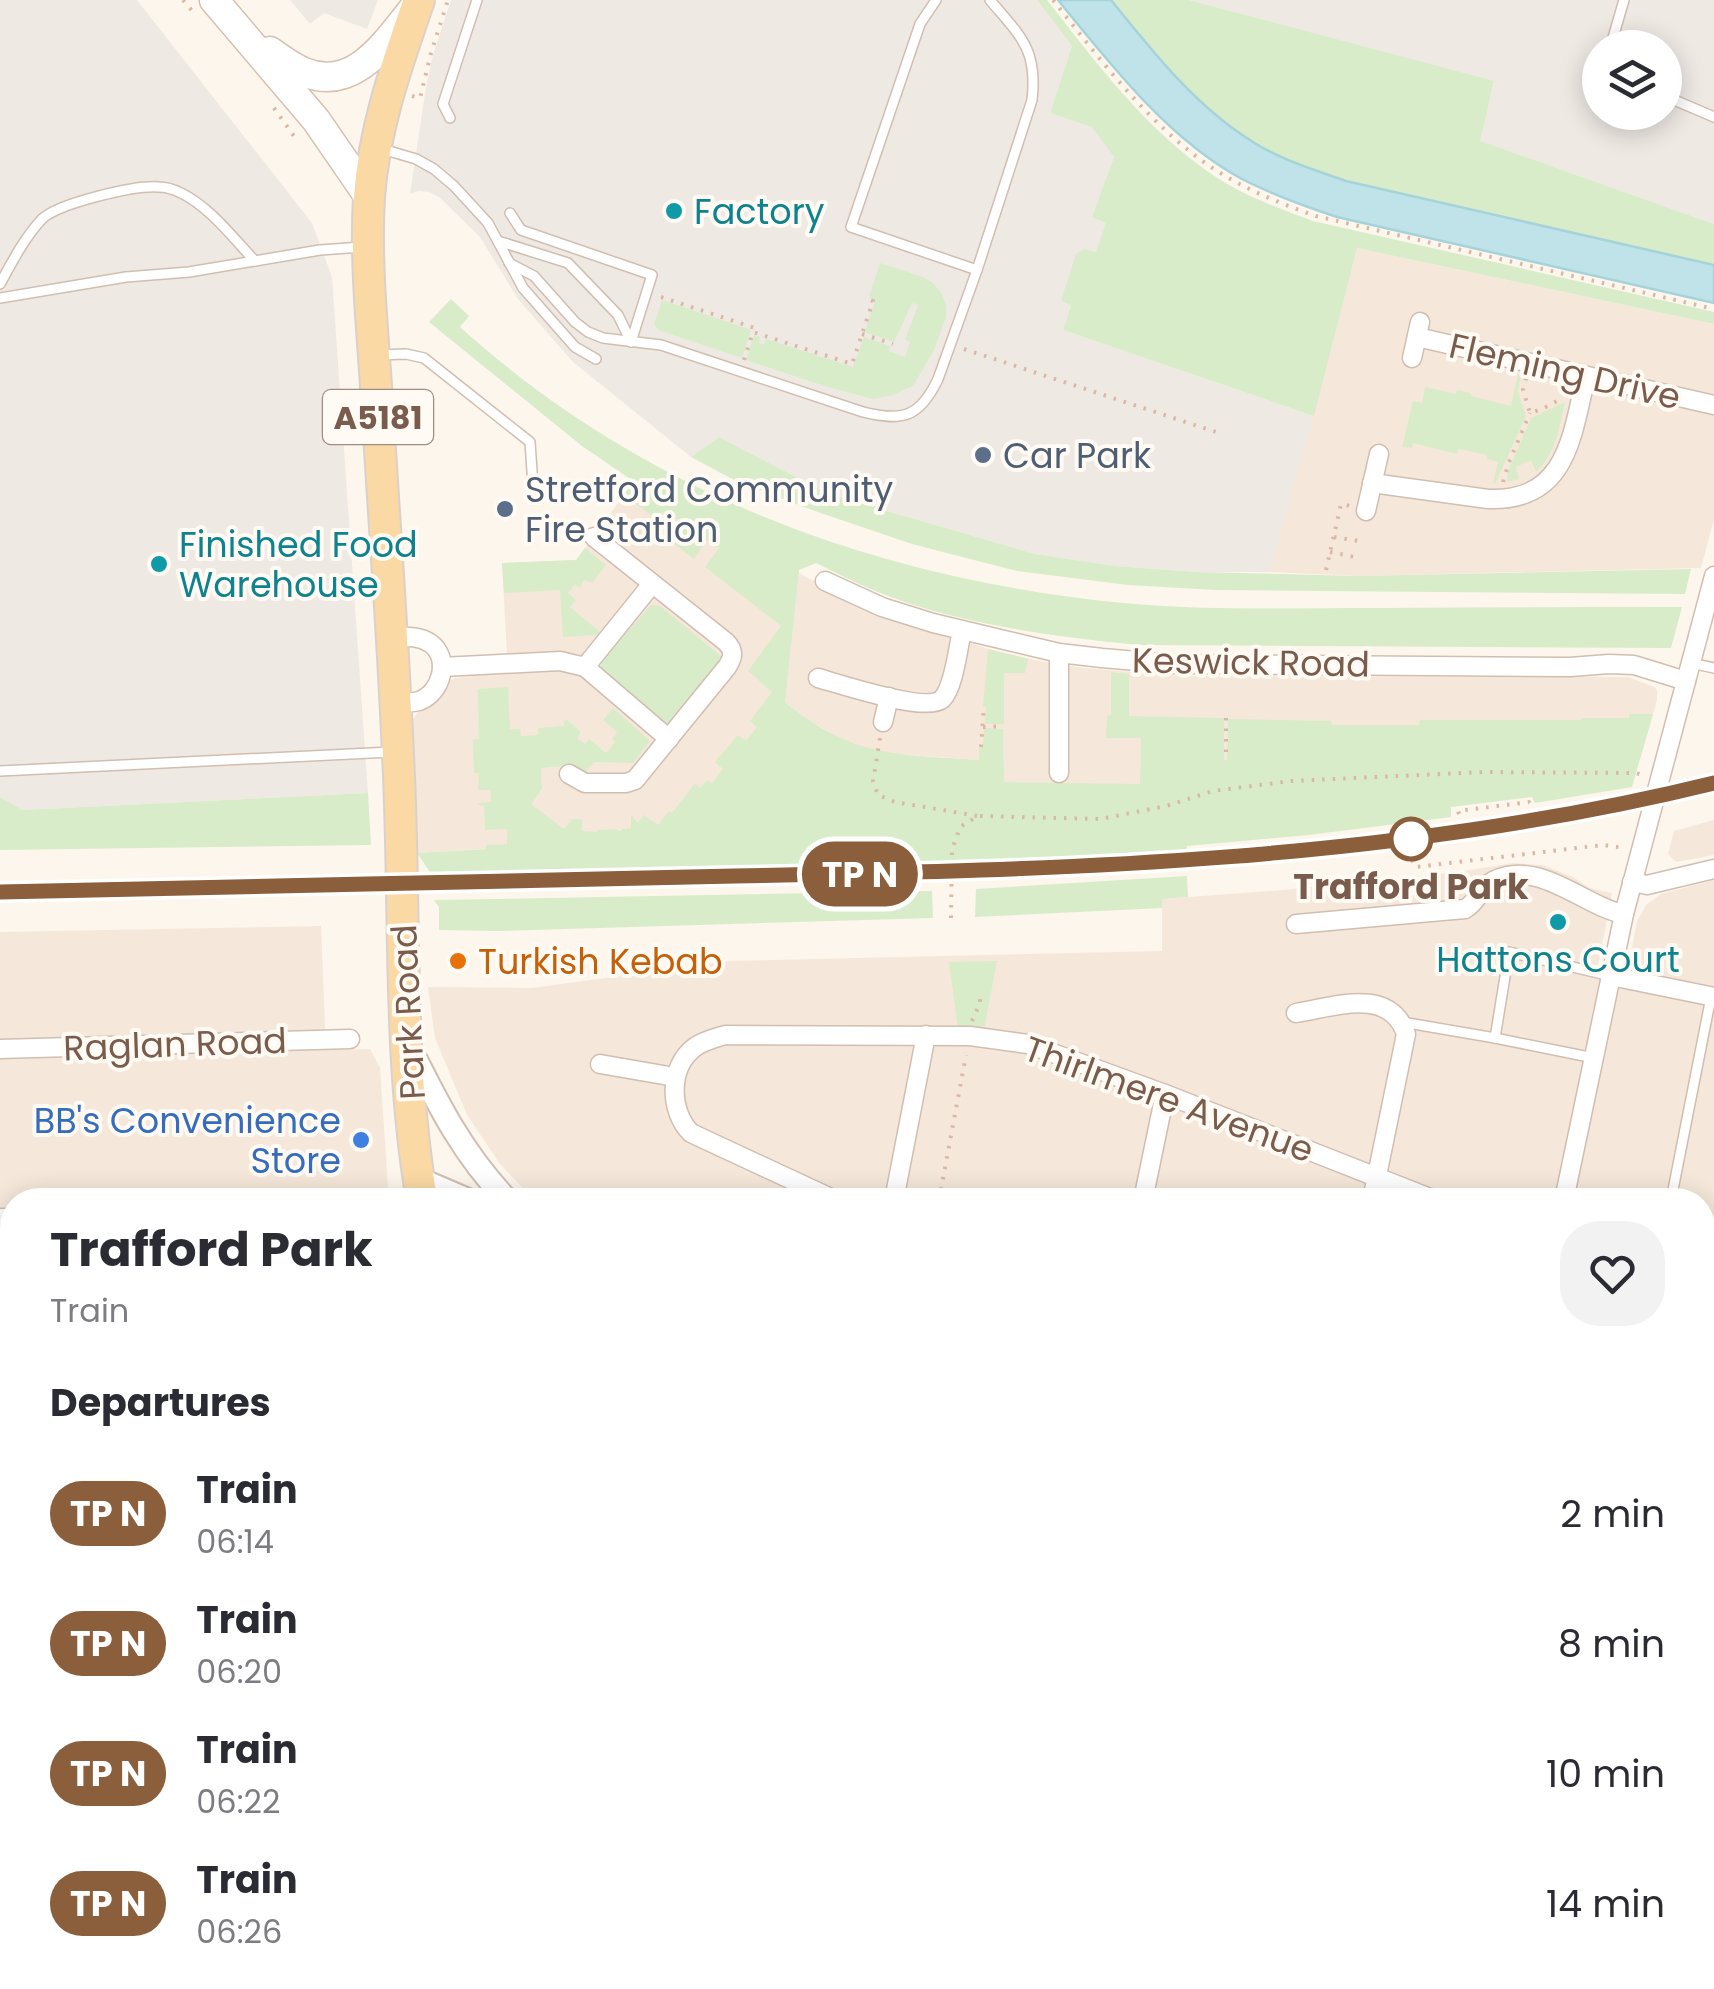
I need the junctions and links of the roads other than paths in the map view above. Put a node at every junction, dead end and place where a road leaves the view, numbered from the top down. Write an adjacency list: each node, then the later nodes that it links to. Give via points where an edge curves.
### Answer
1 (214, 0): 7 (main road)
2 (478, 0): 11 (lane, via 443,104)
3 (936, 0): 19 (lane, via 920,24 851,227)
4 (990, 0): 19 (lane, via 1030,53 1034,82)
5 (1624, 0): 8 (lane)
6 (429, 1): 7 (main road, via 367,62 331,76 301,71); 12 (main road, A5181, via 389,90)
7 (240, 30): 13 (main road)
8 (1615, 30)
9 (1682, 103): 10 (lane)
10 (1714, 117)
11 (450, 118)
12 (376, 147): 13 (main road, A5181); 15 (lane, via 416,159 447,178)
13 (370, 197): 16 (main road, A5181)
14 (510, 213): 22 (lane, via 521,230 652,275)
15 (498, 241): 18 (lane); 22 (lane, via 568,263 618,315)
16 (370, 246): 17 (lane); 23 (main road, A5181)
17 (254, 260): 20 (lane, via 194,200 150,187 54,210); 21 (lane)
18 (510, 263): 22 (lane, via 534,276 588,332); 25 (lane, via 522,288 567,339)
19 (977, 270): 22 (lane, via 930,396 921,408 898,417)
20 (0, 284)
21 (0, 298)
22 (632, 342)
23 (374, 355): 30 (lane, via 424,358 530,442); 37 (main road, A5181)
24 (1412, 358): 26 (street, Fleming Drive, via 1419,330)
25 (596, 360)
26 (1586, 376): 27 (street, Fleming Drive); 29 (street, via 1572,439 1543,485 1502,499)
27 (1714, 405)
28 (1379, 454): 29 (street)
29 (1372, 483): 31 (street)
30 (534, 500)
31 (1360, 509)
32 (594, 538): 35 (street)
33 (1714, 576): 42 (street)
34 (825, 581): 36 (street, Keswick Road)
35 (652, 584): 40 (street); 47 (street, via 732,651 727,668)
36 (962, 631): 38 (street, Keswick Road); 44 (street, via 941,700 925,705)
37 (391, 637): 39 (street, via 430,643); 45 (main road, Park Road / A5181)
38 (1059, 653): 42 (street, Keswick Road, via 1172,664 1623,664); 50 (street, via 1068,746)
39 (442, 667): 40 (street, via 560,660); 45 (street, via 431,694)
40 (585, 667): 47 (street)
41 (1714, 668): 42 (lane)
42 (1688, 672): 53 (street)
43 (818, 678): 44 (street)
44 (889, 697): 46 (street)
45 (395, 703): 48 (main road, Park Road / A5181)
46 (883, 722)
47 (669, 738): 51 (street, via 631,782 585,783)
48 (398, 752): 49 (lane); 63 (main road, Park Road / A5181)
49 (0, 771)
50 (1058, 773)
51 (568, 774)
52 (1714, 869): 53 (street, via 1647,885)
53 (1632, 882): 54 (street)
54 (1624, 914): 55 (street, via 1556,884 1515,876 1492,881 1466,909 1346,912); 56 (street)
55 (1296, 924)
56 (1611, 976): 57 (street); 61 (lane, via 1509,952); 65 (street)
57 (1713, 997): 78 (lane)
58 (1296, 1013): 59 (street, via 1372,1004)
59 (1402, 1022): 61 (lane); 69 (street, via 1406,1034)
60 (926, 1035): 67 (street, Thirlmere Avenue, via 725,1036 695,1047); 68 (street, Thirlmere Avenue, via 1028,1044); 73 (street)
61 (1495, 1038): 65 (lane)
62 (350, 1039): 64 (street, Raglan Road)
63 (405, 1039): 70 (main road, Park Road / A5181); 71 (street, via 450,1128)
64 (0, 1049)
65 (1594, 1058): 77 (street)
66 (600, 1064): 67 (street)
67 (676, 1077): 72 (street, via 675,1102 691,1133)
68 (1165, 1094): 69 (street, Thirlmere Avenue); 74 (street)
69 (1376, 1177): 75 (street); 76 (street, Thirlmere Avenue)
70 (421, 1188)
71 (497, 1188)
72 (809, 1188)
73 (896, 1188)
74 (1145, 1188)
75 (1374, 1188)
76 (1404, 1188)
77 (1567, 1188)
78 (1673, 1188)

